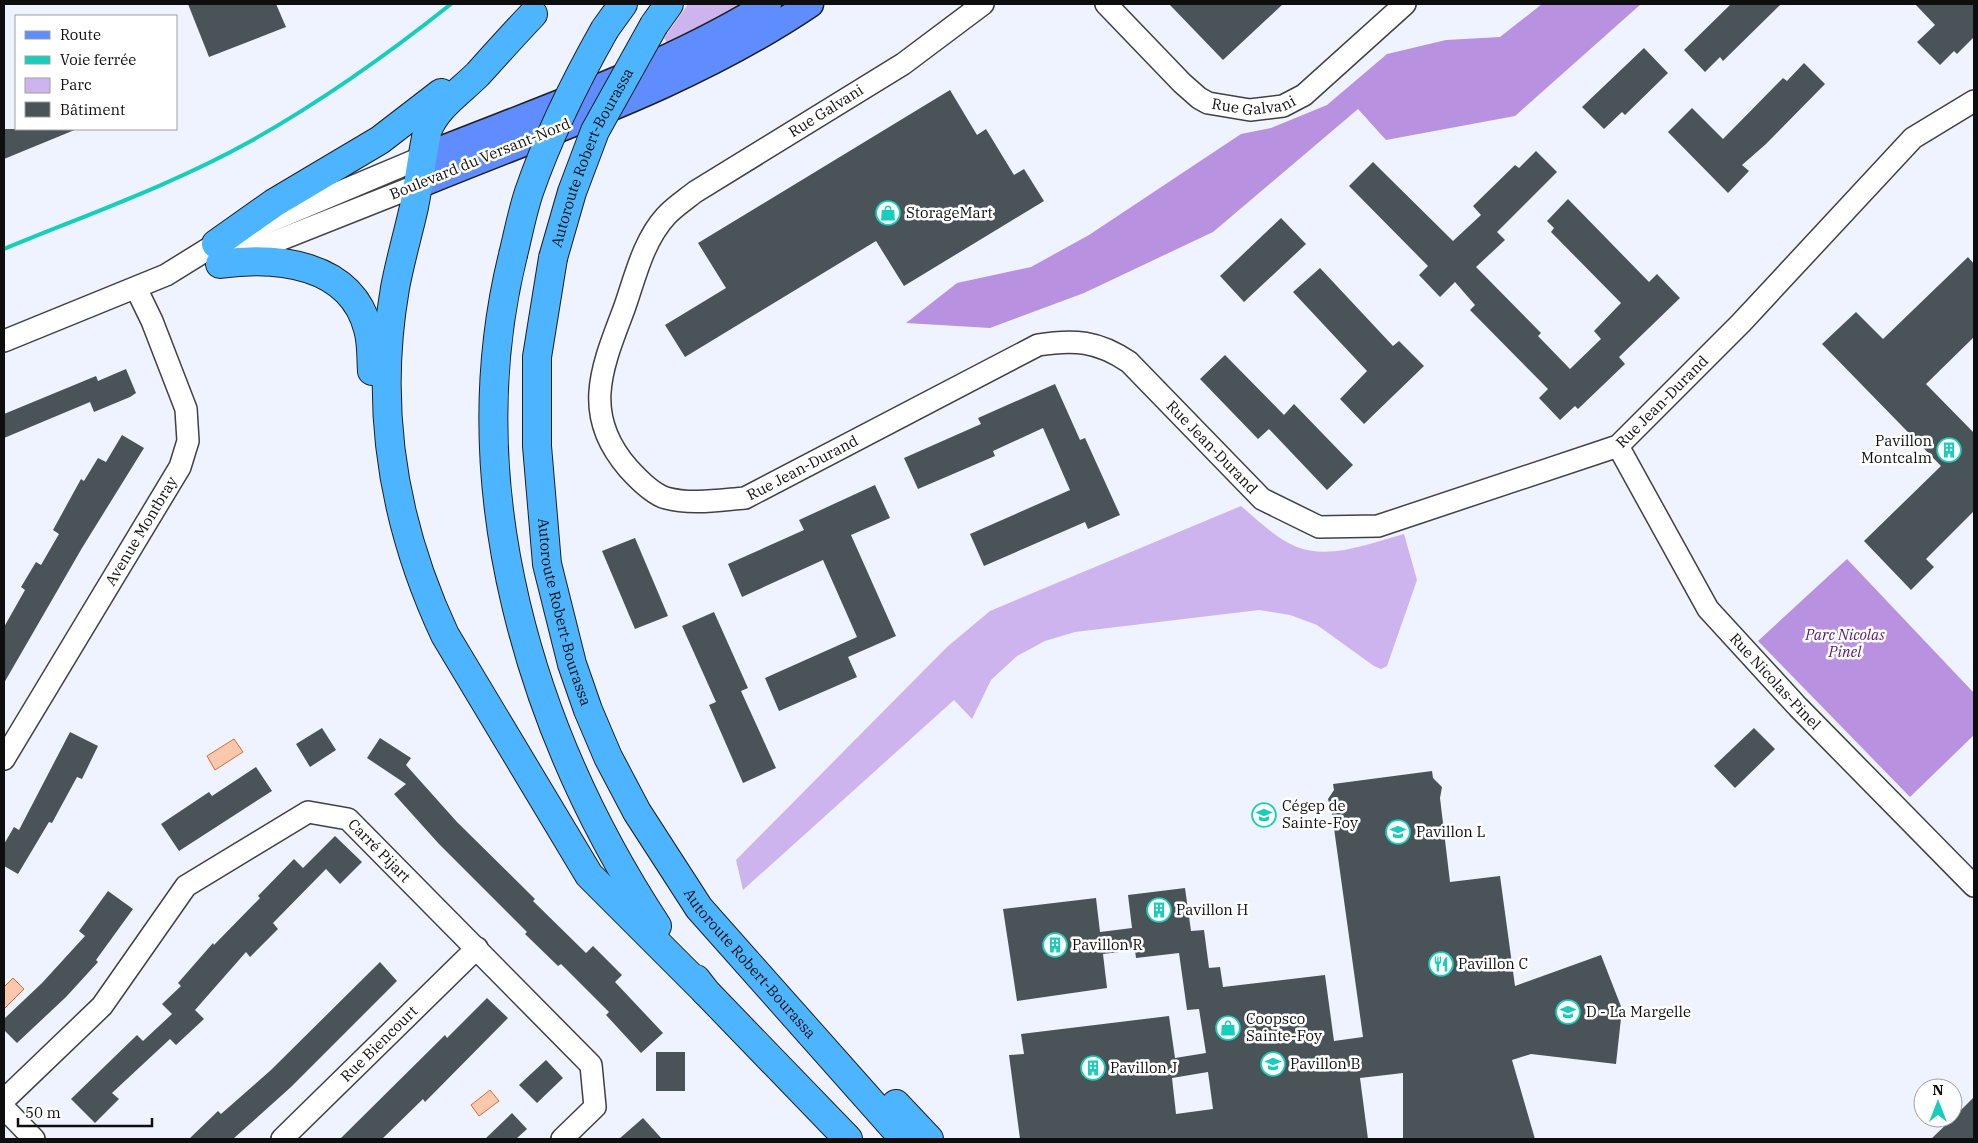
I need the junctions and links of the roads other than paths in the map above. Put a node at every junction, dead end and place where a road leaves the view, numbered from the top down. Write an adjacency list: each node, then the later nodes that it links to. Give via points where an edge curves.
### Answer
1 (623, 4): 22 (highway, bridge, via 575,80 528,194 501,301 493,398 494,451 510,574 530,661 550,720 627,881)
2 (768, 4): 10 (main road, Boulevard du Versant-Nord, via 646,67)
3 (810, 4): 11 (main road, Boulevard du Versant-Nord, via 738,49 680,78)
4 (983, 4): 12 (street, Rue Galvani, via 903,64 695,192)
5 (1106, 4): 6 (street, Rue Galvani, via 1199,98 1217,104 1262,110 1283,106 1304,96)
6 (1405, 4)
7 (538, 9): 10 (highway, via 435,118 427,132); 13 (highway, via 402,124 274,203)
8 (662, 15): 21 (highway, Autoroute Robert-Bourassa, bridge, via 596,131 572,192 553,258 537,357 537,446 547,564 572,664 608,757 647,828 699,908)
9 (1974, 101): 16 (street, Rue Jean-Durand, via 1913,138 1741,323)
10 (422, 156): 11 (highway); 13 (street, Boulevard du Versant-Nord)
11 (418, 184): 13 (street, Boulevard du Versant-Nord); 17 (highway, via 395,290 386,368 389,443)
12 (666, 216): 16 (street, Rue Jean-Durand, via 649,240 604,363 600,388 601,422 614,453 637,478 665,498 703,502 745,498 1038,345 1066,341 1112,351 1129,362 1262,499 1319,527 1378,526)
13 (218, 254): 14 (street, Boulevard du Versant-Nord); 17 (highway, via 308,268 335,281 356,302 370,338 380,464)
14 (136, 288): 15 (street, Boulevard du Versant-Nord); 18 (street, Avenue Montbray, via 182,397 188,420 187,450 180,467)
15 (4, 341)
16 (1618, 446): 19 (street, Rue Nicolas-Pinel, via 1708,609 1798,707)
17 (404, 524): 22 (highway, via 423,584 445,635 589,875)
18 (4, 759)
19 (1974, 886)
20 (477, 948): 23 (street, Carré Pijart, via 348,819 308,812 186,886 102,1006); 26 (street, Rue Biencourt); 27 (street, Carré Pijart, via 591,1064 595,1108)
21 (770, 991): 29 (highway, Autoroute Robert-Bourassa); 30 (highway, via 868,1076)
22 (706, 992): 28 (highway)
23 (4, 1100)
24 (4, 1108): 25 (street)
25 (34, 1139)
26 (282, 1139)
27 (562, 1139)
28 (848, 1139)
29 (904, 1139)
30 (929, 1139)

